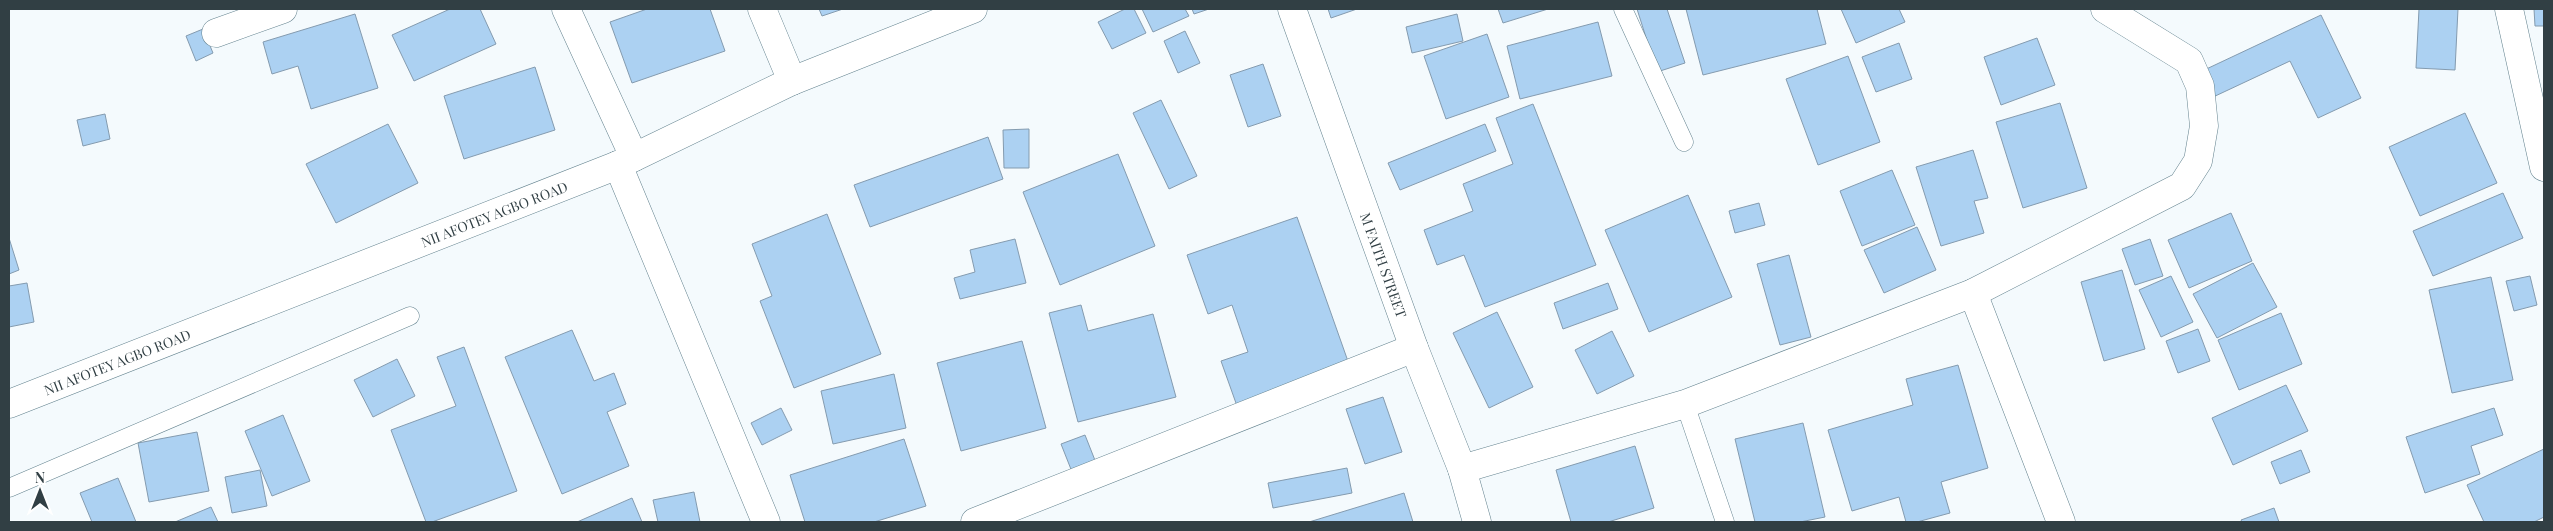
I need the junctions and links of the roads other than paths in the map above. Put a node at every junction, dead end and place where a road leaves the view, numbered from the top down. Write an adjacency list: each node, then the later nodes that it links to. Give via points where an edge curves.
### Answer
1 (283, 9): 9 (street)
2 (566, 9): 12 (street)
3 (762, 9): 10 (street)
4 (973, 9): 10 (street, NII AFOTEY AGBO ROAD)
5 (1292, 9): 16 (street, M FAITH STREET)
6 (1623, 9): 11 (lane)
7 (2104, 9): 14 (street, via 2189,61 2200,86 2204,126 2198,161 2182,186)
8 (2508, 9): 13 (street)
9 (216, 33)
10 (792, 81): 12 (street, NII AFOTEY AGBO ROAD)
11 (1684, 142)
12 (626, 161): 17 (street, NII AFOTEY AGBO ROAD); 21 (street)
13 (2544, 168)
14 (1973, 293): 18 (street); 25 (street)
15 (410, 316): 20 (lane)
16 (1414, 348): 19 (street, M FAITH STREET); 22 (street)
17 (9, 404)
18 (1685, 404): 19 (street); 24 (lane)
19 (1462, 469): 23 (street, M FAITH STREET)
20 (9, 488)
21 (766, 522)
22 (975, 522)
23 (1477, 522)
24 (1725, 522)
25 (2061, 522)

